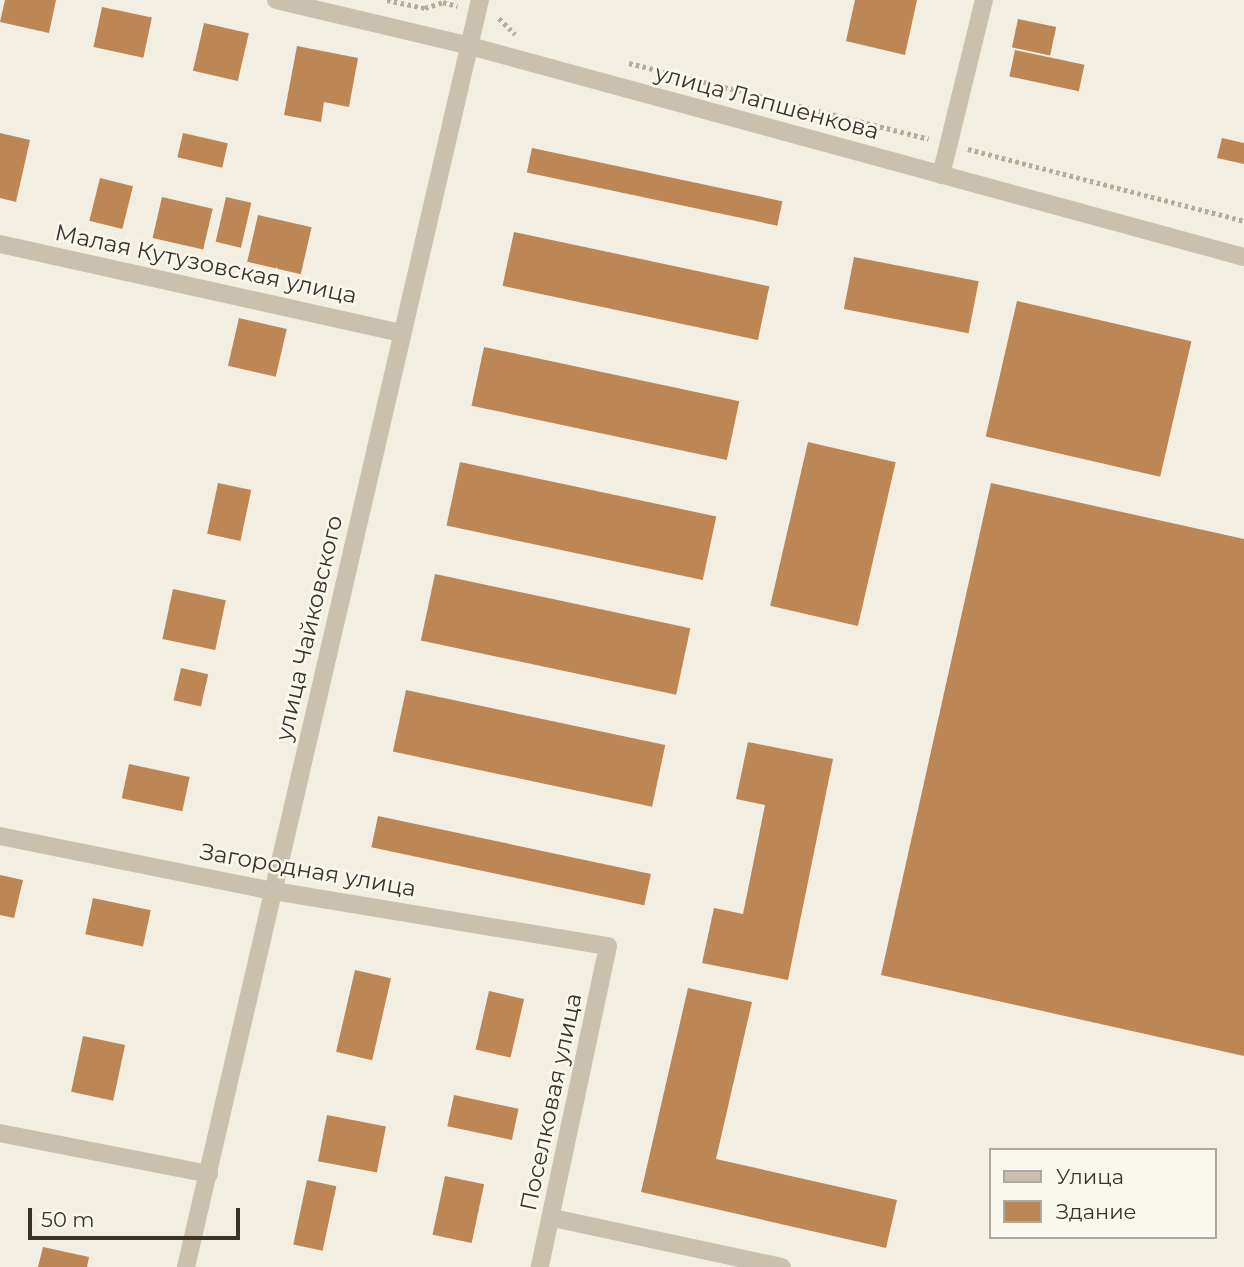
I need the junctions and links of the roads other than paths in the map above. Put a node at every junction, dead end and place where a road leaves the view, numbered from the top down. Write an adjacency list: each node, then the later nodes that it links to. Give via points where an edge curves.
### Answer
1 (276, 0): 4 (street, улица Лапшенкова)
2 (984, 0): 5 (street)
3 (479, 6): 4 (street, улица Чайковского)
4 (470, 46): 5 (street, улица Лапшенкова); 8 (street, улица Чайковского)
5 (941, 175): 7 (street, улица Лапшенкова)
6 (0, 244): 8 (street, Малая Кутузовская улица)
7 (1244, 257)
8 (402, 333): 10 (street, улица Чайковского)
9 (0, 836): 10 (street, Загородная улица)
10 (274, 891): 11 (street, Загородная улица); 13 (street, улица Чайковского)
11 (608, 946): 14 (street, Поселковая улица)
12 (0, 1133): 13 (street)
13 (208, 1174): 15 (street, улица Чайковского)
14 (553, 1218): 16 (street, Поселковая улица); 17 (street)
15 (186, 1267)
16 (540, 1267)
17 (782, 1267)

